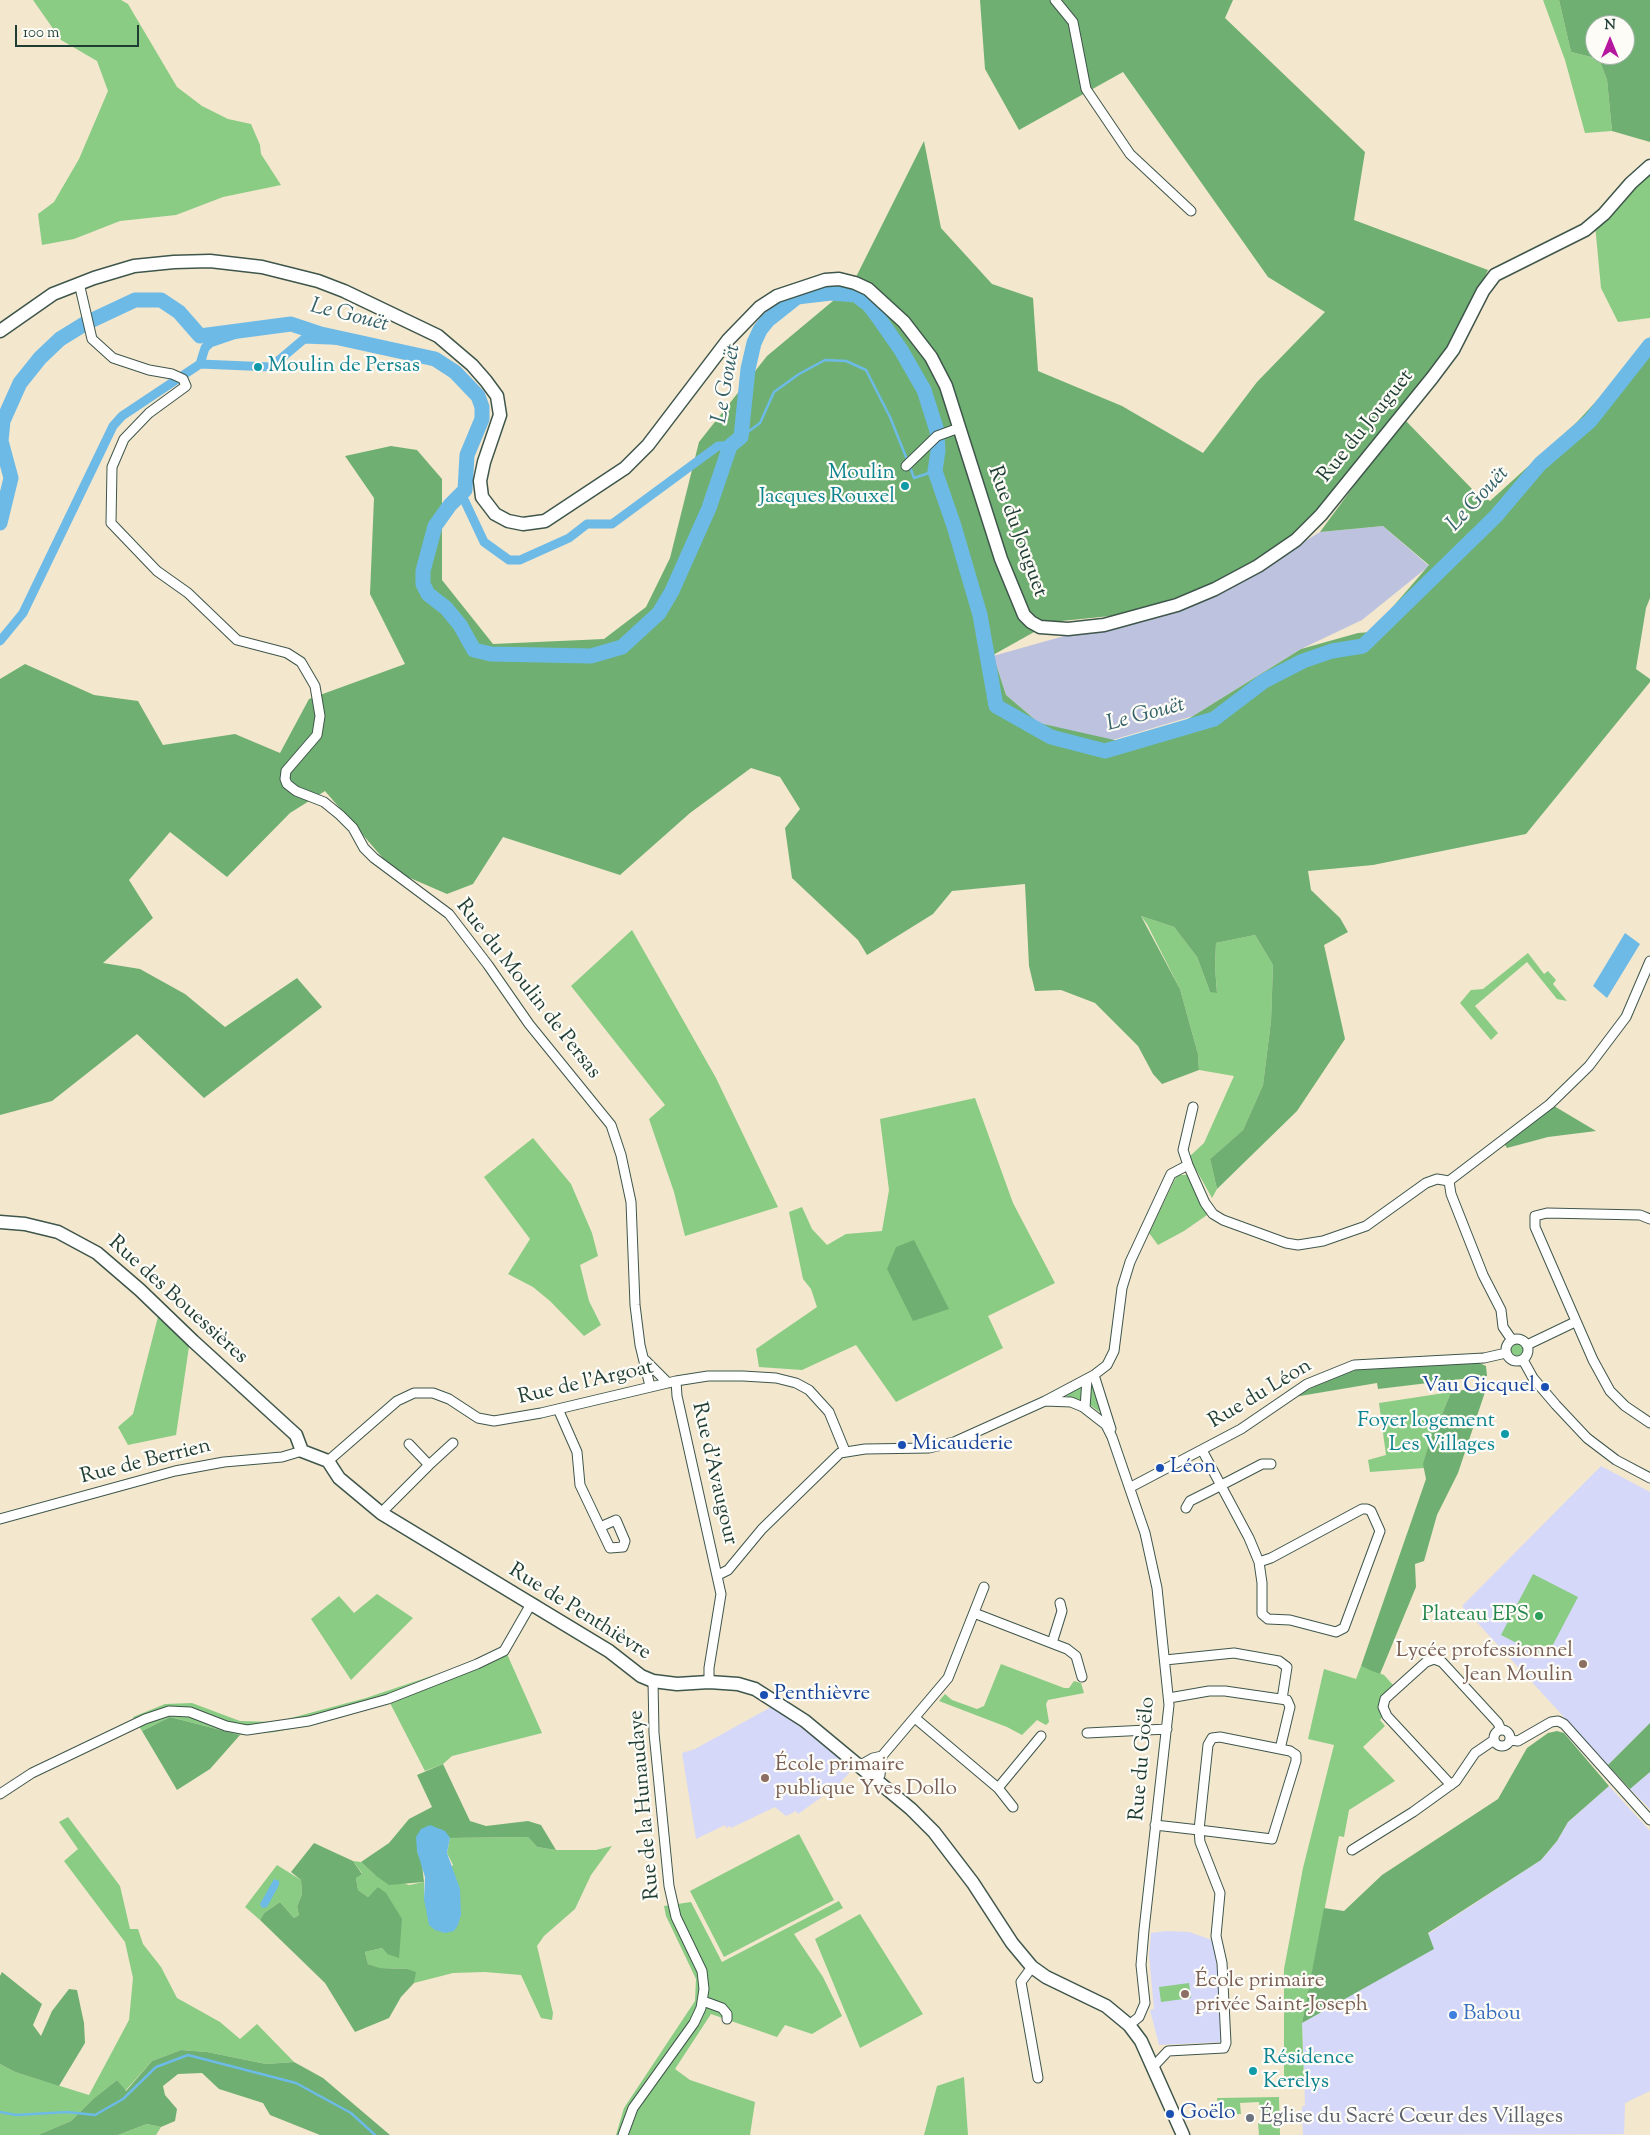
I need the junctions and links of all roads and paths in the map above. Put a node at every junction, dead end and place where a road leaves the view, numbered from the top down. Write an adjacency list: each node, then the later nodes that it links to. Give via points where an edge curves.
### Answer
1 (1055, 0): 3 (street, via 1073,22 1086,90 1130,154)
2 (1650, 166): 6 (street, Rue du Jouguet, via 1585,230 1495,275 1483,291 1453,350 1432,378 1327,508 1296,540 1258,566 1178,605 1104,625 1053,629 1031,622 1024,615 1001,559)
3 (1191, 211)
4 (79, 283): 5 (street, Rue du Jouguet, via 53,294); 6 (street, Rue du Jouguet, via 134,266 174,262 210,261 262,268 344,291 438,336 472,365 497,396 500,415 480,481 482,498 494,514 523,524 545,521 625,468 652,439 728,340 760,307 777,296 825,280 839,279 868,289 915,336 931,357 946,386); 18 (street, Rue du Moulin de Persas, via 92,339 113,358 172,374 183,379 186,386 149,413 124,439 112,467 111,523 157,571 188,593 237,640 287,653 301,662 315,686 320,716 317,735 286,771 284,779 287,784 324,802 353,828 374,858 449,914 529,1024 611,1125 621,1155 630,1202 634,1305)
5 (0, 331)
6 (955, 429): 7 (street, via 937,436)
7 (908, 463)
8 (1650, 960): 11 (street, via 1626,1017 1589,1066 1550,1104)
9 (1194, 1107): 10 (street, via 1183,1150)
10 (1188, 1165): 11 (street, via 1213,1214 1298,1245 1323,1241 1366,1226 1426,1183 1437,1179); 20 (street, via 1171,1174 1148,1219 1125,1274 1114,1351 1107,1365)
11 (1449, 1181): 15 (street, via 1451,1194 1483,1275 1501,1310 1503,1327)
12 (1650, 1220): 14 (street, via 1640,1215 1547,1213 1535,1216 1535,1226)
13 (0, 1222): 31 (street, Rue des Bouessières, via 58,1232 109,1262 296,1435)
14 (1576, 1322): 16 (street); 26 (street, via 1610,1390)
15 (1512, 1340): 16 (street, via 1519,1339); 17 (street, via 1506,1347)
16 (1527, 1345): 19 (street, via 1527,1355)
17 (1506, 1353): 19 (street, via 1513,1361); 30 (street, Rue du Léon, via 1484,1358 1354,1365 1307,1384)
18 (644, 1360): 21 (street); 22 (street, Rue du Moulin de Persas)
19 (1523, 1360): 36 (street, via 1533,1378 1587,1438 1616,1460)
20 (1090, 1377): 23 (street); 24 (street); 27 (street, Rue du Goëlo)
21 (672, 1382): 22 (street, Rue de l'Argoat); 32 (street, Rue de l'Argoat, via 708,1376 743,1376 796,1383 809,1390 829,1412); 44 (street, Rue d'Avaugour)
22 (650, 1386): 25 (street, Rue de l'Argoat)
23 (1045, 1401): 24 (street, Rue du Goëlo, via 1071,1402); 32 (street, via 954,1442 929,1448)
24 (1085, 1408): 27 (street, Rue du Goëlo, via 1106,1425)
25 (558, 1409): 33 (street, Rue de l'Argoat, via 494,1421 478,1418 433,1393 414,1393 397,1401); 42 (street, via 577,1452 580,1485)
26 (1650, 1423)
27 (1112, 1437): 38 (street, Rue du Goëlo)
28 (453, 1442): 35 (street)
29 (410, 1444): 35 (street)
30 (1202, 1450): 37 (street); 38 (street, Rue du Léon)
31 (302, 1451): 33 (street); 41 (street, Rue de Berrien, via 282,1457 175,1470)
32 (845, 1451): 44 (street, via 797,1493 728,1570)
33 (328, 1461): 40 (street, Rue de Penthièvre, via 339,1478)
34 (1270, 1464): 37 (street, via 1262,1464)
35 (429, 1465): 40 (street)
36 (1650, 1478)
37 (1220, 1485): 39 (street, via 1190,1501); 43 (street, via 1250,1538)
38 (1131, 1487): 50 (street, Rue du Goëlo, via 1152,1559)
39 (1186, 1508)
40 (381, 1513): 47 (street, Rue de Penthièvre)
41 (0, 1519)
42 (600, 1527)
43 (1259, 1562): 43 (street, via 1262,1614 1268,1619 1290,1620 1336,1632 1344,1628 1380,1531 1370,1511 1362,1509)
44 (718, 1575): 53 (street, Rue d'Avaugour, via 720,1594)
45 (984, 1587): 48 (street)
46 (1060, 1602): 49 (street, via 1062,1612)
47 (531, 1604): 52 (street, Rue de Penthièvre); 69 (street, via 504,1651 388,1699 309,1720 247,1730 226,1726 190,1712 169,1711 145,1719 32,1773)
48 (974, 1613): 49 (street); 56 (street, via 948,1678)
49 (1052, 1643): 51 (street, via 1076,1656)
50 (1165, 1660): 54 (street, Rue du Goëlo); 55 (street, via 1234,1653 1279,1661 1287,1667)
51 (1082, 1677)
52 (653, 1681): 53 (street, Rue de Penthièvre, via 677,1684); 76 (street, Rue de la Hunaudaye, via 654,1733 668,1880 676,1917 702,1971)
53 (708, 1682): 65 (street, Rue de Penthièvre, via 738,1684 763,1693 805,1721)
54 (1169, 1698): 55 (street, via 1225,1691); 57 (street, Rue du Goëlo)
55 (1282, 1699): 63 (street, via 1287,1700 1290,1707)
56 (915, 1718): 64 (street); 68 (street)
57 (1167, 1729): 59 (street); 72 (street, Rue du Goëlo)
58 (1501, 1730): 61 (street, via 1494,1734); 62 (street, via 1508,1732); 67 (street, via 1442,1662 1434,1659 1426,1662 1385,1699 1383,1707 1387,1716)
59 (1087, 1733)
60 (1041, 1736): 68 (street)
61 (1494, 1740): 62 (street, via 1502,1746); 67 (street, via 1475,1753)
62 (1510, 1740): 71 (street, via 1518,1741 1550,1722 1564,1724)
63 (1280, 1749): 73 (street, via 1212,1738 1208,1745); 73 (street, via 1296,1755 1296,1761 1272,1839)
64 (882, 1756): 65 (street); 66 (street, via 880,1775)
65 (859, 1766): 66 (street, Rue de Penthièvre)
66 (876, 1780): 75 (street, Rue de Penthièvre, via 934,1832)
67 (1451, 1785): 74 (street)
68 (998, 1788): 70 (street)
69 (0, 1794)
70 (1012, 1807)
71 (1650, 1820)
72 (1155, 1825): 73 (street); 78 (street, Rue du Goëlo, via 1141,1965 1145,2002 1139,2017)
73 (1198, 1830): 79 (street, via 1220,1893 1216,1936 1222,1963 1226,2043 1224,2048 1168,2051)
74 (1352, 1850)
75 (1032, 1967): 78 (street, Rue de Penthièvre, via 1106,2006); 80 (street, via 1021,1982)
76 (703, 2001): 77 (street, via 722,2008); 81 (street, Rue de la Hunaudaye, via 694,2023 633,2108)
77 (727, 2019)
78 (1129, 2025): 79 (street, Rue de Penthièvre)
79 (1153, 2067): 82 (street, Rue de Penthièvre)
80 (1038, 2078)
81 (624, 2135)
82 (1184, 2135)

